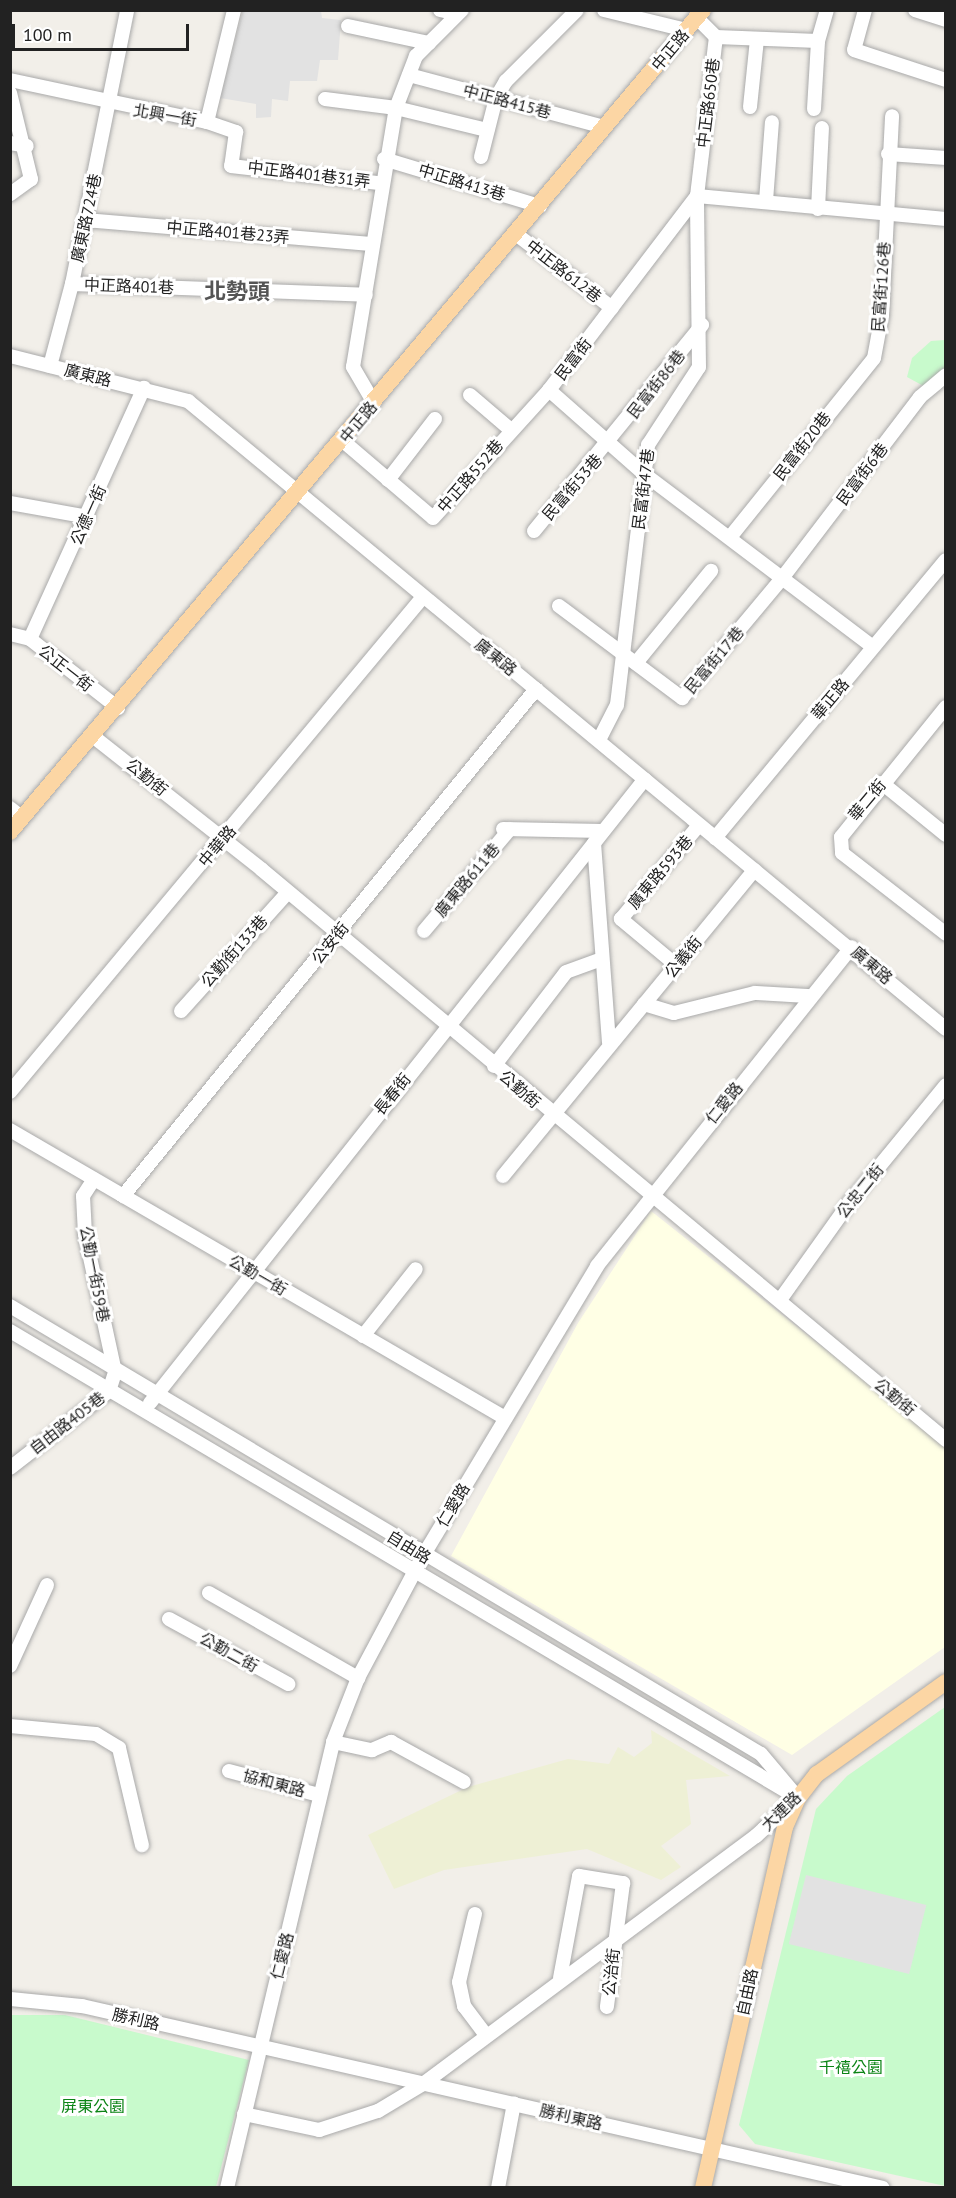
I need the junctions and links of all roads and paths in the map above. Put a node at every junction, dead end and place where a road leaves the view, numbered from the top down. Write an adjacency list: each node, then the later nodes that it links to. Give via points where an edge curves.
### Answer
1 (127, 10): 23 (street, 廣東路724巷)
2 (234, 10): 28 (street, 北興一街)
3 (441, 10): 9 (street)
4 (577, 10): 21 (street)
5 (604, 10): 10 (street)
6 (827, 10): 15 (street)
7 (865, 10): 19 (street, via 854,50)
8 (915, 10): 11 (street)
9 (460, 12): 16 (street)
10 (695, 20): 13 (street, 中正路650巷); 30 (main road, 中正路)
11 (945, 20)
12 (348, 26): 16 (street)
13 (716, 37): 14 (street); 41 (street, 中正路650巷)
14 (757, 39): 15 (street); 24 (street)
15 (818, 41): 26 (street)
16 (429, 43): 17 (street, via 416,56)
17 (409, 75): 21 (street, 中正路415巷); 25 (street)
18 (10, 80): 23 (street, 北興一街)
19 (945, 80)
20 (10, 93): 34 (street)
21 (496, 98): 30 (street, 中正路415巷); 32 (street)
22 (326, 99): 25 (street)
23 (110, 105): 28 (street, 北興一街); 47 (street, 廣東路724巷)
24 (750, 107)
25 (396, 108): 32 (street); 38 (street)
26 (814, 109)
27 (892, 116): 35 (street, 民富街126巷)
28 (207, 122): 39 (street, 中正路401巷31弄, via 236,132 231,166)
29 (772, 122): 42 (street)
30 (606, 127): 43 (main road, 中正路)
31 (822, 128): 44 (street)
32 (487, 130): 36 (street)
33 (10, 143): 34 (street)
34 (27, 146): 40 (street, via 31,179)
35 (888, 154): 37 (street); 45 (street, 民富街126巷)
36 (481, 157)
37 (945, 158)
38 (384, 159): 39 (street); 43 (street, 中正路413巷)
39 (379, 183): 49 (street)
40 (10, 194)
41 (697, 196): 42 (street); 52 (street, 民富街); 53 (street, 民富街47巷)
42 (766, 201): 44 (street)
43 (540, 206): 48 (main road, 中正路)
44 (818, 210): 45 (street)
45 (885, 215): 46 (street); 55 (street, 民富街126巷, via 882,315)
46 (945, 219)
47 (85, 220): 49 (street, 中正路401巷23弄); 50 (street, 廣東路724巷)
48 (516, 234): 52 (street, 中正路612巷); 61 (main road, 中正路)
49 (371, 244): 51 (street)
50 (72, 284): 51 (street, 中正路401巷); 56 (street, 廣東路724巷)
51 (366, 295): 61 (street, via 353,367)
52 (612, 308): 59 (street, 民富街)
53 (702, 325): 65 (street, 民富街86巷); 66 (street, 民富街47巷, via 699,367 692,385 655,426)
54 (10, 356): 56 (street, 廣東路)
55 (874, 358): 72 (street, 民富街20巷)
56 (50, 366): 58 (street, 廣東路)
57 (945, 375): 75 (street, 民富街6巷, via 920,397)
58 (144, 388): 68 (street, 廣東路, via 188,401); 70 (street, 公德一街)
59 (549, 390): 63 (street, 中正路552巷); 65 (street, 民富街)
60 (470, 394): 63 (street)
61 (374, 404): 64 (main road, 中正路)
62 (435, 419): 67 (street)
63 (511, 430): 67 (street, 中正路552巷, via 433,518)
64 (343, 441): 67 (street, 中正路552巷); 68 (main road, 中正路)
65 (610, 443): 66 (street, 民富街); 71 (street, 民富街53巷)
66 (643, 473): 72 (street, 民富街); 81 (street, 民富街47巷)
67 (388, 480)
68 (297, 495): 76 (street, 廣東路); 85 (main road, 中正路)
69 (10, 503): 70 (street)
70 (88, 517): 79 (street, 公德一街)
71 (534, 531)
72 (731, 536): 75 (street, 民富街)
73 (945, 560): 80 (street, 華正路)
74 (711, 571): 82 (street)
75 (783, 577): 80 (street, 民富街); 82 (street, 民富街17巷, via 682,698)
76 (422, 598): 83 (street, 廣東路); 96 (street, 中華路)
77 (559, 606): 81 (street, 民富街17巷)
78 (10, 634): 79 (street, 公正一街)
79 (30, 639): 85 (street, 公正一街)
80 (873, 647): 95 (street, 華正路)
81 (620, 653): 82 (street, 民富街17巷); 87 (street, 民富街47巷, via 617,705)
82 (636, 663)
83 (536, 689): 87 (street, 廣東路); 101 (street, 公安街)
84 (945, 707): 89 (street, 華二街)
85 (118, 708): 86 (main road, 中正路)
86 (94, 737): 90 (main road, 中正路); 96 (street, 公勤街)
87 (599, 740): 88 (street, 廣東路)
88 (645, 779): 91 (street, 廣東路); 92 (street, 長春街)
89 (882, 783): 94 (street); 102 (street, 華二街, via 844,828 842,853)
90 (16, 812): 93 (main road, 中正路)
91 (699, 825): 95 (street, 廣東路); 105 (street, 廣東路593巷, via 621,919)
92 (603, 831): 97 (street, 長春街); 100 (street, 廣東路611巷, via 505,829)
93 (10, 832)
94 (945, 835)
95 (715, 838): 98 (street, 廣東路)
96 (222, 839): 99 (street, 公勤街); 114 (street, 中華路)
97 (594, 843): 104 (street); 109 (street, 長春街)
98 (754, 870): 103 (street, 廣東路); 105 (street, 公義街)
99 (288, 892): 101 (street, 公勤街); 108 (street, 公勤街133巷)
100 (424, 931)
101 (339, 933): 109 (street, 公勤街); 119 (street, 公安街)
102 (945, 934)
103 (852, 947): 106 (street, 仁愛路); 110 (street, 廣東路)
104 (602, 959): 111 (street); 112 (street, via 566,972)
105 (676, 965): 107 (street, 公義街)
106 (809, 996): 107 (street, via 755,993 674,1013); 120 (street, 仁愛路)
107 (644, 1004): 111 (street, 公義街)
108 (181, 1011)
109 (447, 1025): 112 (street, 公勤街); 122 (street, 長春街)
110 (945, 1029)
111 (609, 1042): 115 (street, 公義街)
112 (494, 1066): 115 (street, 公勤街)
113 (945, 1085): 123 (street, 公忠二街, via 850,1202)
114 (10, 1092)
115 (552, 1117): 117 (street, 公義街); 120 (street, 公勤街)
116 (10, 1130): 118 (street, 公勤一街)
117 (503, 1176)
118 (94, 1179): 119 (street, 公勤一街); 127 (street, 公勤一街59巷, via 83,1196 85,1234)
119 (123, 1196): 122 (street, 公勤一街)
120 (649, 1196): 123 (street, 公勤街); 131 (street, 仁愛路, via 597,1266)
121 (416, 1269): 126 (street)
122 (251, 1270): 126 (street, 公勤一街); 129 (street, 長春街)
123 (780, 1300): 132 (street, 公勤街)
124 (10, 1306): 127 (street, 自由路)
125 (10, 1331): 128 (street, 自由路)
126 (363, 1336): 131 (street, 公勤一街)
127 (115, 1372): 128 (street, 自由路405巷); 129 (street, 自由路)
128 (109, 1391): 130 (street, 自由路); 133 (street, 自由路405巷)
129 (154, 1396): 130 (street, 長春街); 134 (street, 自由路)
130 (144, 1412): 135 (street, 自由路)
131 (505, 1418): 134 (street, 仁愛路)
132 (945, 1440)
133 (10, 1468)
134 (423, 1556): 135 (street, 仁愛路); 148 (street, 自由路, via 761,1754)
135 (413, 1572): 140 (street, 仁愛路); 148 (street, 自由路)
136 (47, 1585): 139 (street)
137 (209, 1593): 140 (street)
138 (169, 1619): 142 (street, 公勤二街)
139 (10, 1666)
140 (358, 1678): 144 (street, 仁愛路)
141 (945, 1682): 148 (main road, 大連路, via 817,1774)
142 (288, 1684)
143 (10, 1726): 149 (street, via 96,1734 119,1748)
144 (333, 1742): 146 (street, via 372,1750 391,1742); 147 (street, 仁愛路)
145 (230, 1771): 147 (street, 協和東路)
146 (464, 1782)
147 (319, 1795): 156 (street, 仁愛路)
148 (798, 1798): 151 (street, 大連路, via 756,1836); 160 (main road, 自由路, via 785,1827)
149 (142, 1845)
150 (475, 1914): 155 (street, via 459,1982 464,2006)
151 (614, 1938): 152 (street, 大連路); 152 (street, via 623,1883 579,1876); 154 (street, 公治街)
152 (560, 1978): 155 (street, 大連路)
153 (10, 1999): 156 (street, 勝利路, via 82,2006)
154 (607, 2007)
155 (486, 2035): 157 (street, 大連路)
156 (260, 2047): 157 (street, 勝利東路); 159 (street, 仁愛路)
157 (423, 2084): 158 (street, 勝利東路); 159 (street, via 347,2125 319,2130)
158 (514, 2103): 160 (street, 勝利東路); 163 (street)
159 (244, 2114): 162 (street, 仁愛路)
160 (712, 2150): 161 (street, 勝利東路); 164 (main road, 自由路)
161 (854, 2185): 165 (street, 勝利東路)
162 (227, 2187)
163 (498, 2187)
164 (703, 2187)
165 (883, 2187)

